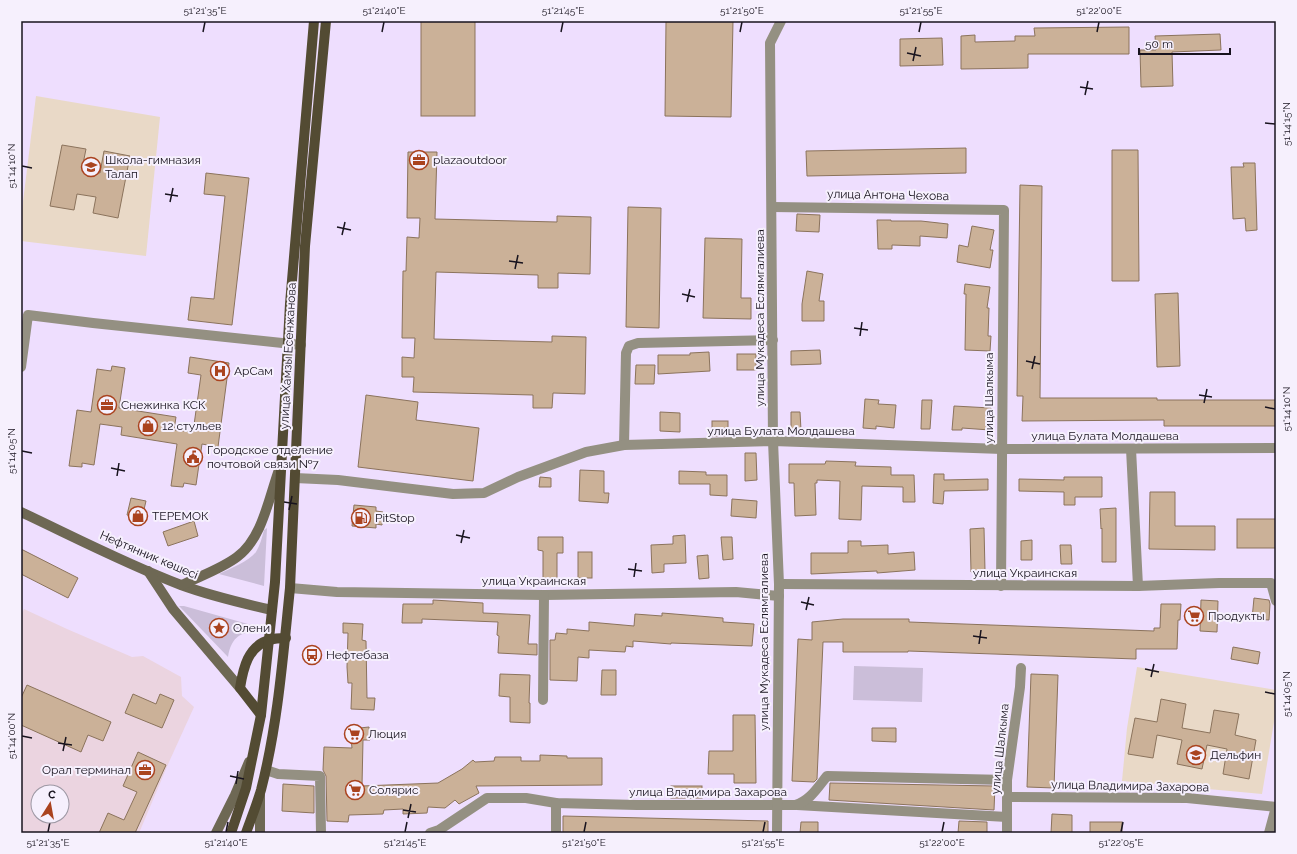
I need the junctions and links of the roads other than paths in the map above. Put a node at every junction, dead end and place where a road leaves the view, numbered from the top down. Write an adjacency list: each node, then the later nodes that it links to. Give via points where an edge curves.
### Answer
1 (314, 21): 7 (main road, улица Хамзы Есенжанова)
2 (326, 21): 8 (main road, улица Хамзы Есенжанова, via 307,230)
3 (781, 21): 4 (street, улица Мукадеса Еслямгалиева, via 770,43)
4 (772, 207): 5 (street, улица Антона Чехова); 6 (street, улица Мукадеса Еслямгалиева)
5 (1004, 210): 13 (street, улица Шалкыма)
6 (773, 340): 10 (street, улица Мукадеса Еслямгалиева); 11 (street, via 638,343 630,346 626,353)
7 (288, 344): 8 (street); 9 (street, via 28,315); 15 (main road, улица Хамзы Есенжанова)
8 (301, 345): 16 (main road, улица Хамзы Есенжанова)
9 (21, 367)
10 (773, 441): 11 (street, улица Булата Молдашева); 13 (street, улица Булата Молдашева); 19 (street, улица Мукадеса Еслямгалиева)
11 (624, 445): 16 (street, улица Булата Молдашева, via 586,452 518,477 484,493 453,494 338,480)
12 (1276, 448): 14 (street, улица Булата Молдашева)
13 (1002, 449): 14 (street, улица Булата Молдашева); 21 (street, улица Шалкыма)
14 (1131, 449): 22 (street)
15 (282, 463): 20 (main road, via 266,512 252,541 238,557); 27 (main road, улица Хамзы Есенжанова)
16 (295, 478): 23 (main road, улица Хамзы Есенжанова)
17 (21, 512): 18 (main road, Нефтянник көшесі)
18 (148, 571): 20 (main road, Нефтянник көшесі); 32 (main road, via 173,609)
19 (779, 584): 21 (street, улица Украинская); 25 (street, улица Мукадеса Еслямгалиева)
20 (182, 585): 27 (main road, Нефтянник көшесі, via 227,600)
21 (1001, 586): 22 (street, улица Украинская)
22 (1138, 586): 26 (street, улица Украинская, via 1271,583)
23 (290, 588): 24 (street, улица Украинская, via 337,592); 28 (main road, улица Хамзы Есенжанова)
24 (544, 595): 25 (street, улица Украинская, via 736,592); 33 (street)
25 (779, 596): 41 (street, улица Мукадеса Еслямгалиева)
26 (1276, 601)
27 (272, 610): 28 (main road); 30 (main road, улица Хамзы Есенжанова)
28 (288, 612): 29 (main road, улица Хамзы Есенжанова)
29 (286, 638): 30 (main road); 36 (main road, улица Хамзы Есенжанова)
30 (269, 640): 32 (main road, via 256,647 248,658); 34 (main road, улица Хамзы Есенжанова)
31 (1021, 668): 37 (street, улица Шалкыма)
32 (240, 688): 34 (main road)
33 (543, 700)
34 (262, 715): 35 (main road, улица Хамзы Есенжанова)
35 (257, 742): 45 (main road, via 236,795); 46 (main road, улица Хамзы Есенжанова, via 246,788)
36 (266, 770): 38 (main road, улица Хамзы Есенжанова); 49 (street, via 278,774 320,776)
37 (1007, 780): 39 (street, улица Шалкыма); 42 (street, улица Владимира Захарова, via 827,776 808,799)
38 (260, 792): 47 (main road, улица Хамзы Есенжанова); 48 (main road)
39 (1007, 797): 43 (street, улица Владимира Захарова, via 1187,798); 44 (street, улица Шалкыма)
40 (556, 803): 41 (street, улица Владимира Захарова); 50 (street, улица Владимира Захарова, via 526,798 487,798 439,830); 51 (street)
41 (777, 805): 42 (street, улица Владимира Захарова); 52 (street, улица Мукадеса Еслямгалиева)
42 (795, 805): 44 (street)
43 (1276, 807): 54 (street)
44 (1007, 817): 53 (street, улица Шалкыма)
45 (216, 833)
46 (231, 833)
47 (246, 833)
48 (260, 833)
49 (320, 833)
50 (430, 833)
51 (556, 833)
52 (777, 833)
53 (1007, 833)
54 (1269, 833)

